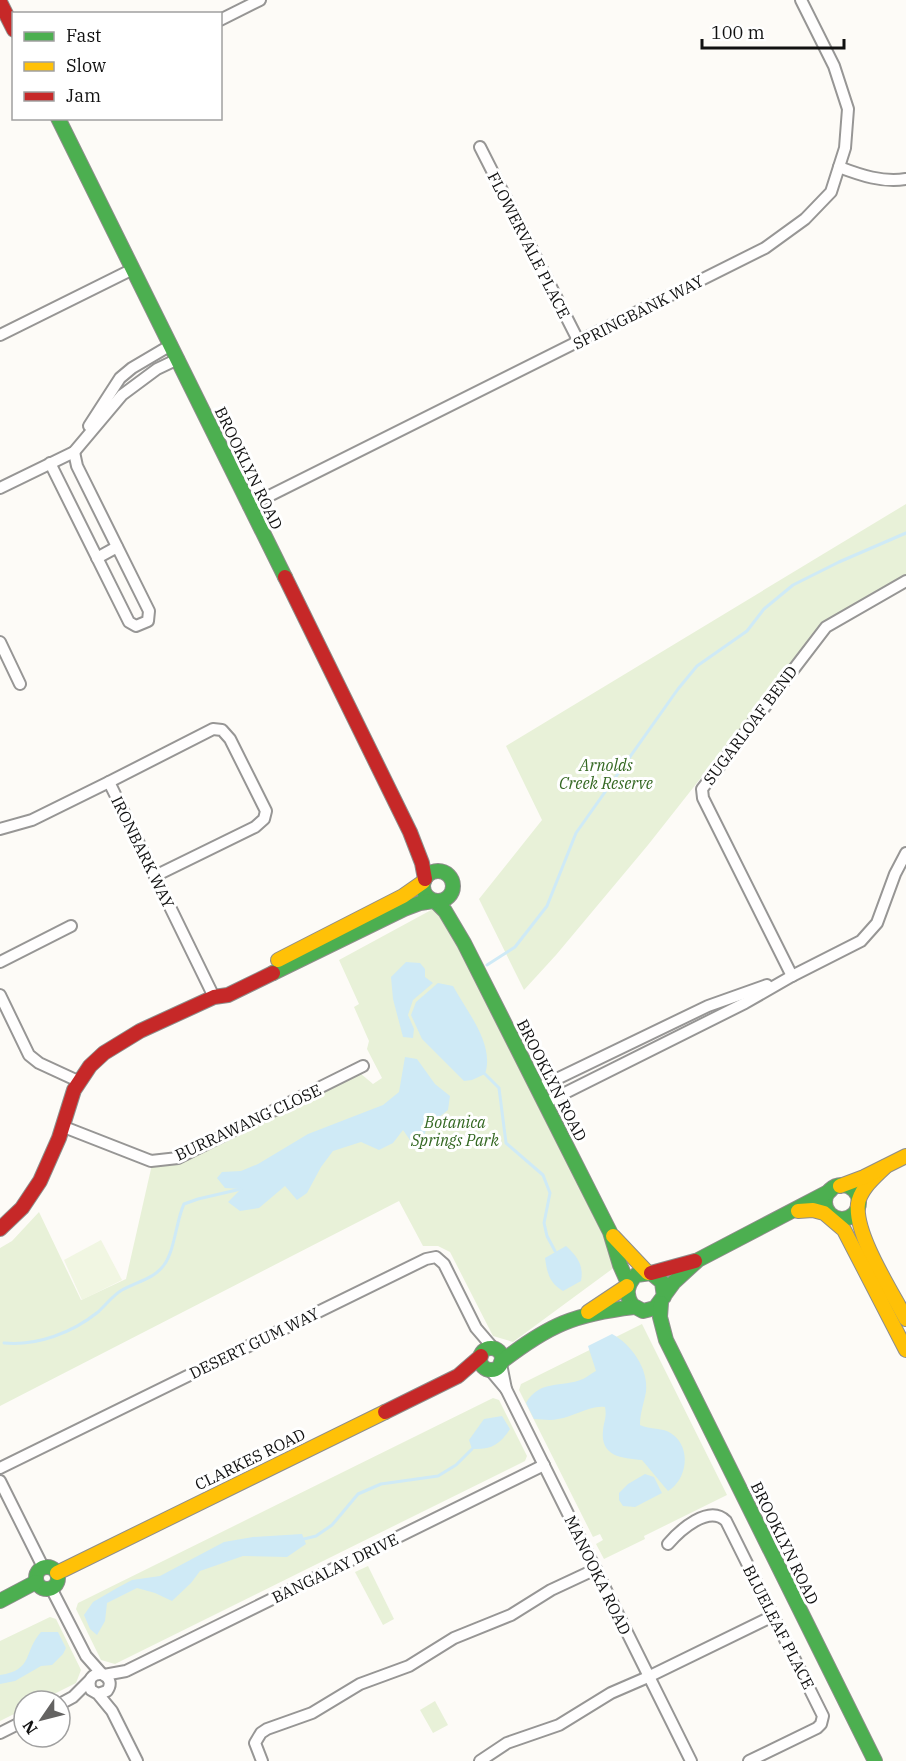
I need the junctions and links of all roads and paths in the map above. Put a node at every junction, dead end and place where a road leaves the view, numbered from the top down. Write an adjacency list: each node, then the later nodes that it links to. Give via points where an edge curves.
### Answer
1 (260, 0): 4 (street)
2 (801, 0): 8 (street, SPRINGBANK WAY, via 834,66 848,110)
3 (0, 2): 5 (street)
4 (222, 19)
5 (12, 26)
6 (59, 120): 10 (street, BROOKLYN ROAD)
7 (480, 147): 12 (street, FLOWERVALE PLACE)
8 (839, 167): 9 (street, via 863,176); 12 (street, SPRINGBANK WAY, via 831,192 805,219 765,248)
9 (906, 179)
10 (133, 269): 11 (street); 13 (street, BROOKLYN ROAD)
11 (0, 335)
12 (579, 342): 20 (street, SPRINGBANK WAY)
13 (171, 345): 14 (street, BROOKLYN ROAD); 15 (street)
14 (178, 359): 16 (street); 20 (street, BROOKLYN ROAD)
15 (132, 368): 16 (street); 17 (street, via 110,391)
16 (141, 379): 17 (street, via 122,395)
17 (74, 452): 18 (street); 21 (street)
18 (50, 463): 19 (street); 22 (street)
19 (0, 488)
20 (249, 506): 28 (street, BROOKLYN ROAD)
21 (117, 548): 22 (street); 22 (street, via 148,611 148,621 136,626 129,622)
22 (97, 558)
23 (906, 581): 38 (street, SUGARLOAF BEND, via 826,627 702,789 703,798)
24 (0, 642): 25 (street)
25 (20, 684)
26 (109, 782): 27 (street, IRONBARK WAY, via 32,820); 31 (street, IRONBARK WAY); 31 (street, via 213,729 222,730 266,812 255,827)
27 (0, 829)
28 (410, 832): 30 (street, BROOKLYN ROAD); 32 (street, BROOKLYN ROAD)
29 (906, 854): 38 (street, via 877,923 861,941)
30 (443, 872): 32 (street, via 430,873); 33 (street)
31 (155, 876): 40 (street, IRONBARK WAY)
32 (424, 880): 34 (street, via 426,895); 40 (street, via 403,896 224,988)
33 (453, 886): 34 (street, via 448,898); 36 (street, BROOKLYN ROAD)
34 (434, 901): 36 (street, BROOKLYN ROAD); 40 (street, via 404,909 228,995)
35 (71, 926): 37 (street)
36 (464, 942): 45 (street, BROOKLYN ROAD)
37 (0, 962)
38 (792, 976): 41 (street, via 708,1006); 42 (street)
39 (0, 995): 44 (street, via 29,1055)
40 (214, 998): 44 (street, via 106,1050)
41 (645, 1037): 42 (street); 45 (street)
42 (651, 1049): 46 (street)
43 (363, 1066): 47 (street, BURRAWANG CLOSE, via 178,1158 152,1161)
44 (78, 1081): 47 (street)
45 (538, 1088): 46 (street, BROOKLYN ROAD)
46 (545, 1103): 55 (street, BROOKLYN ROAD)
47 (64, 1126): 54 (street, via 25,1204)
48 (906, 1156): 49 (street)
49 (885, 1167): 50 (street); 51 (street, via 867,1184)
50 (834, 1188): 51 (street, via 849,1187 857,1195); 52 (street); 53 (street, via 825,1203)
51 (858, 1204): 53 (street, via 847,1218); 62 (street, via 866,1238)
52 (790, 1213): 53 (street, via 806,1210); 56 (street)
53 (831, 1215): 64 (street, via 852,1242)
54 (2, 1224)
55 (610, 1232): 57 (street, BROOKLYN ROAD); 58 (street, BROOKLYN ROAD)
56 (697, 1261): 57 (street); 59 (street, via 672,1283)
57 (649, 1273): 58 (street, via 636,1275); 59 (street, via 662,1282)
58 (628, 1285): 60 (street, via 627,1294); 61 (street, CLARKES ROAD)
59 (662, 1300): 60 (street, via 650,1310); 63 (street, BROOKLYN ROAD, via 659,1311)
60 (635, 1308): 61 (street, CLARKES ROAD); 63 (street, BROOKLYN ROAD)
61 (587, 1314): 65 (street, CLARKES ROAD, via 528,1340 511,1343)
62 (906, 1319)
63 (666, 1340): 89 (street, BROOKLYN ROAD)
64 (906, 1350)
65 (492, 1359): 66 (street, MANOOKA ROAD); 67 (street, DESERT GUM WAY, via 444,1264 436,1257 426,1259); 72 (street, CLARKES ROAD)
66 (544, 1465): 71 (street, MANOOKA ROAD); 80 (street, BANGALAY DRIVE)
67 (0, 1468)
68 (0, 1482): 70 (street)
69 (668, 1544): 76 (street, BLUELEAF PLACE, via 694,1522 715,1514 723,1518)
70 (43, 1567): 72 (street); 73 (street)
71 (596, 1569): 78 (street, MANOOKA ROAD); 85 (street, via 511,1615 454,1638 409,1666 360,1684 312,1713 267,1729 255,1743)
72 (57, 1573): 74 (street, via 58,1580)
73 (36, 1582): 74 (street); 75 (street)
74 (51, 1588): 77 (street)
75 (0, 1601)
76 (773, 1616): 78 (street); 88 (street, BLUELEAF PLACE, via 823,1721 817,1728)
77 (86, 1656): 79 (street); 80 (street)
78 (648, 1677): 86 (street, via 611,1693 560,1725 507,1743); 87 (street, MANOOKA ROAD)
79 (91, 1679): 80 (street, via 96,1674); 81 (street, via 91,1690); 82 (street)
80 (106, 1681): 81 (street, via 104,1693); 83 (street)
81 (97, 1694): 82 (street); 83 (street)
82 (73, 1697)
83 (112, 1711): 84 (street)
84 (137, 1761)
85 (262, 1761)
86 (480, 1761)
87 (691, 1761)
88 (749, 1761)
89 (875, 1761)

